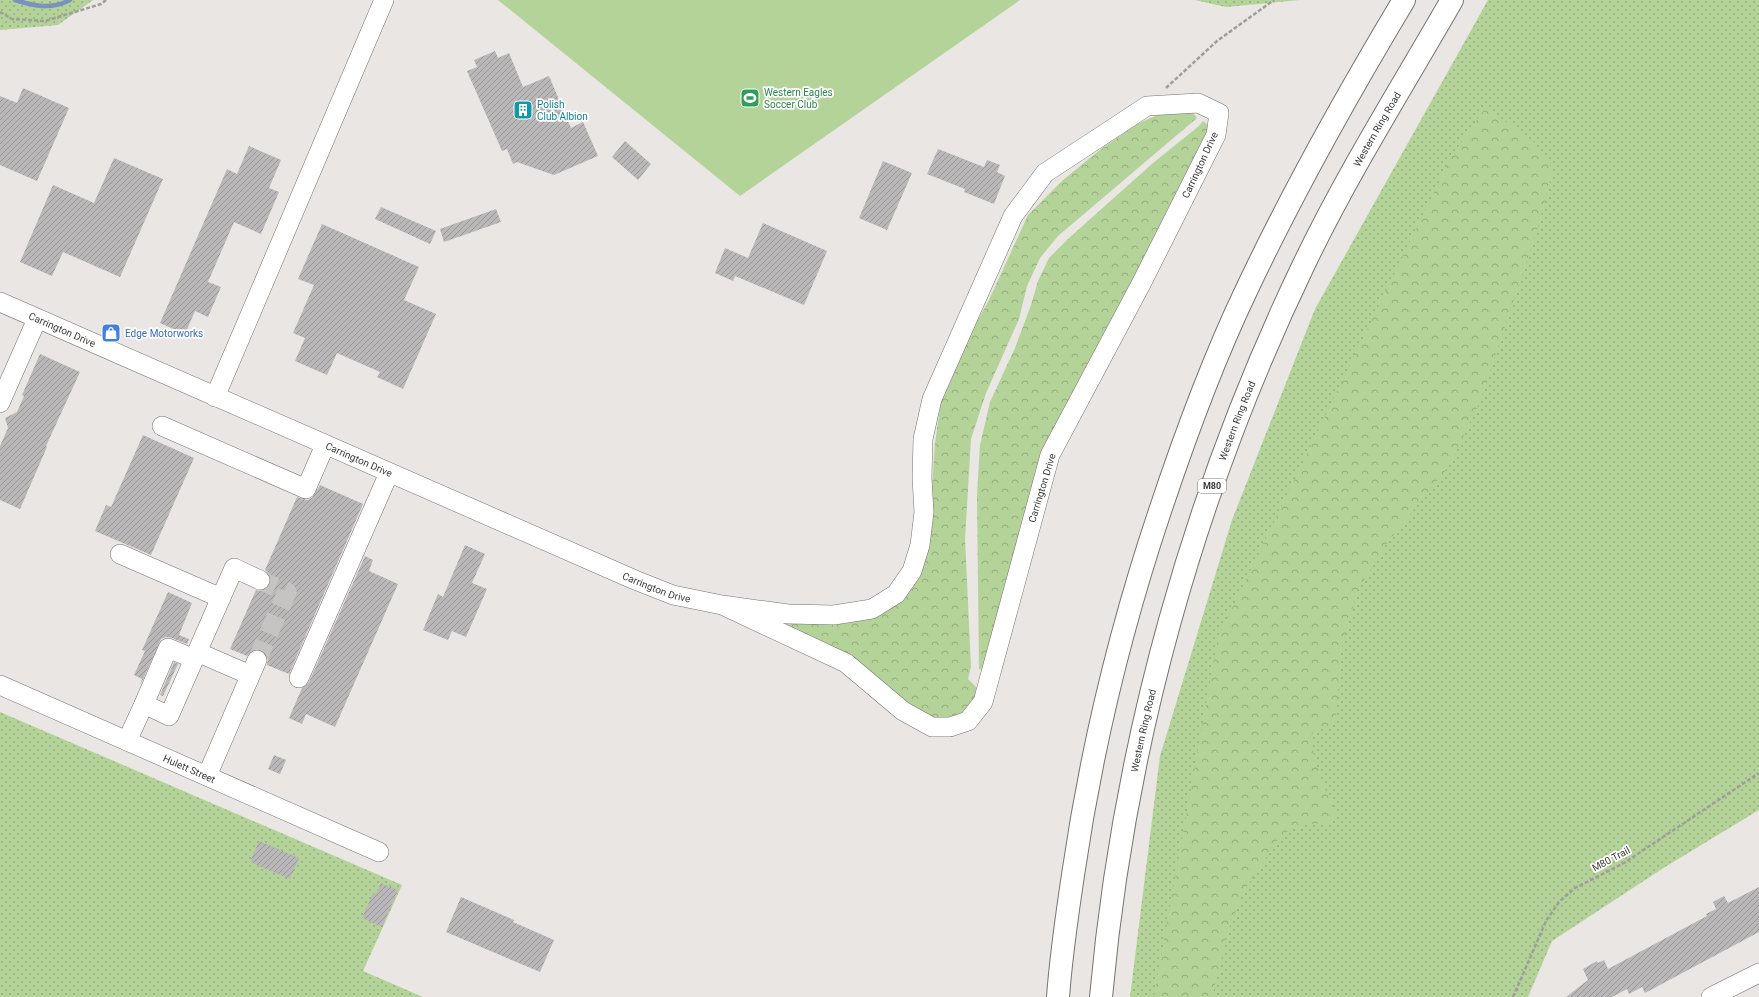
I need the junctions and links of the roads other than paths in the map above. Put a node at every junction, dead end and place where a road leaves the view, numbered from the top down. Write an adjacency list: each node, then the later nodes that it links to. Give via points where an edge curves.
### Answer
1 (384, 0): 6 (street)
2 (1404, 0): 23 (highway, via 1358,77 1266,249 1216,359 1177,461 1138,580 1098,732 1077,843)
3 (1448, 8): 24 (highway, Western Ring Road / M80, via 1347,180 1306,260 1264,354 1198,526 1146,715 1120,843)
4 (0, 302): 5 (street, Carrington Drive)
5 (37, 319): 6 (street, Carrington Drive); 7 (street)
6 (215, 397): 9 (street, Carrington Drive)
7 (0, 402)
8 (162, 426): 9 (street, via 306,489)
9 (325, 445): 10 (street, Carrington Drive)
10 (389, 473): 14 (street, Carrington Drive, via 672,595); 16 (street)
11 (120, 554): 13 (street)
12 (260, 580): 13 (street, via 234,568)
13 (221, 598): 15 (street)
14 (722, 604): 14 (street, Carrington Drive, via 788,614 834,615 872,609 896,594 912,571 920,545 924,512 923,439 932,399 1013,216 1045,173 1147,106 1198,103 1219,113 1216,135 1050,455 983,702 968,721 950,727 932,727 903,711 846,663)
15 (195, 655): 18 (street, via 168,648); 18 (street, via 169,716); 20 (street, via 254,668)
16 (299, 678)
17 (0, 685): 19 (street, Hulett Street)
18 (144, 704): 19 (street)
19 (127, 741): 20 (street, Hulett Street)
20 (207, 776): 21 (street, Hulett Street)
21 (379, 852)
22 (1759, 973): 25 (street)
23 (1058, 997)
24 (1100, 997)
25 (1711, 997)

